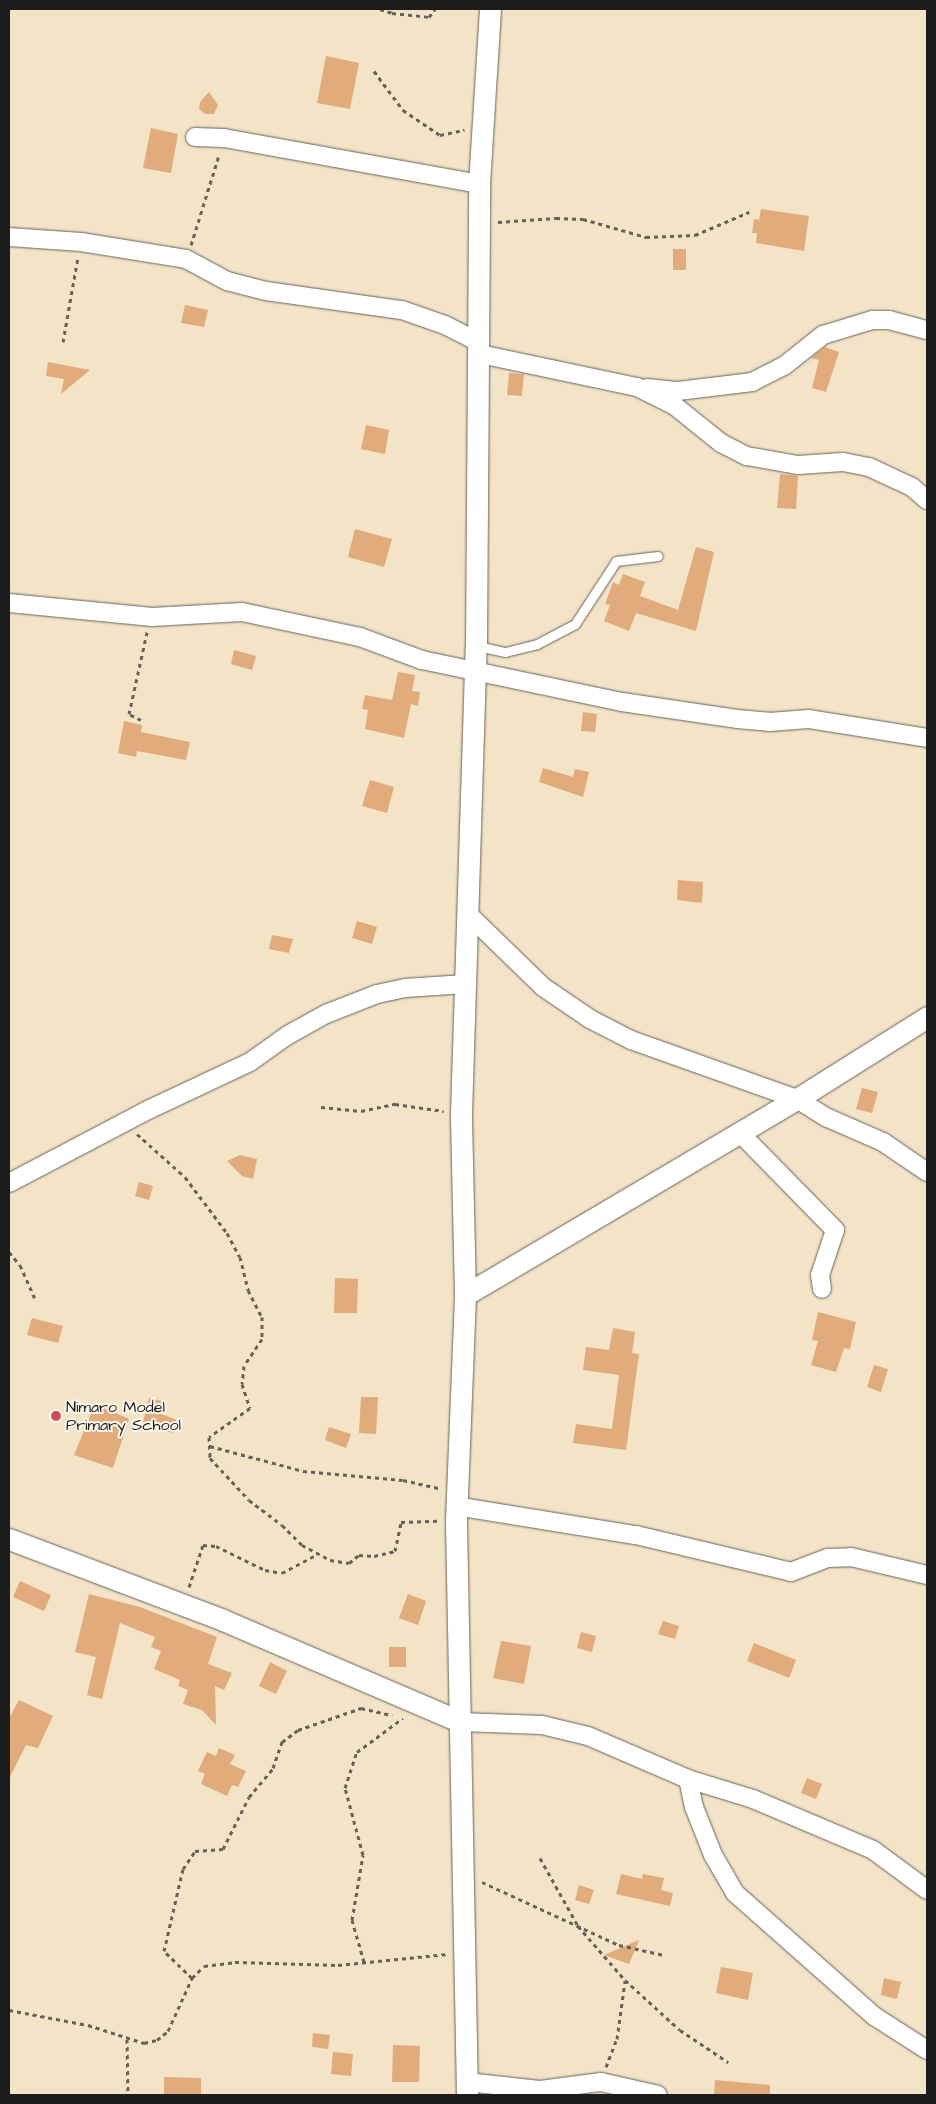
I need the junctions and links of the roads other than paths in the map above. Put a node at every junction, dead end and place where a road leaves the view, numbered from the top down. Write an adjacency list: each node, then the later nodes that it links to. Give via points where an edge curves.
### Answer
1 (490, 9): 3 (street)
2 (195, 137): 3 (street, via 224,138)
3 (479, 184): 6 (street)
4 (9, 237): 6 (street, via 81,242 186,259 227,281 266,291 402,310 445,325)
5 (927, 330): 7 (street, via 889,320 872,320 822,335 784,366 752,382 678,391)
6 (480, 349): 7 (street); 11 (street, via 474,572)
7 (637, 386): 8 (street, via 675,406 721,443 747,456 798,465 843,462 869,467 912,487)
8 (927, 500)
9 (658, 556): 11 (lane, via 616,561 575,624 537,644 505,652)
10 (9, 603): 12 (street, via 152,617 242,612 360,637 422,660)
11 (476, 646): 12 (street)
12 (474, 670): 13 (street, via 622,702 737,719 809,719); 14 (street)
13 (927, 738)
14 (469, 915): 15 (street); 17 (street, via 543,987 590,1019 631,1040)
15 (466, 984): 20 (street, via 405,988 377,994 326,1014 288,1035 250,1062 124,1122); 22 (street, via 461,1114)
16 (927, 1017): 17 (street)
17 (797, 1099): 18 (street); 19 (street, via 828,1118 883,1142)
18 (740, 1133): 21 (street, via 835,1230 820,1275); 22 (street)
19 (927, 1172)
20 (9, 1183)
21 (822, 1289)
22 (465, 1295): 23 (street)
23 (456, 1506): 25 (street, via 636,1535 791,1572 828,1558 851,1558); 26 (street)
24 (9, 1538): 26 (street, via 181,1605)
25 (927, 1575)
26 (461, 1722): 27 (street, via 542,1725 588,1736); 30 (street)
27 (688, 1779): 28 (street, via 754,1799 873,1850); 29 (street, via 694,1807 713,1855 735,1893 874,2016)
28 (927, 1890)
29 (927, 2050)
30 (467, 2088): 31 (street, via 540,2090 601,2082)
31 (658, 2095)

